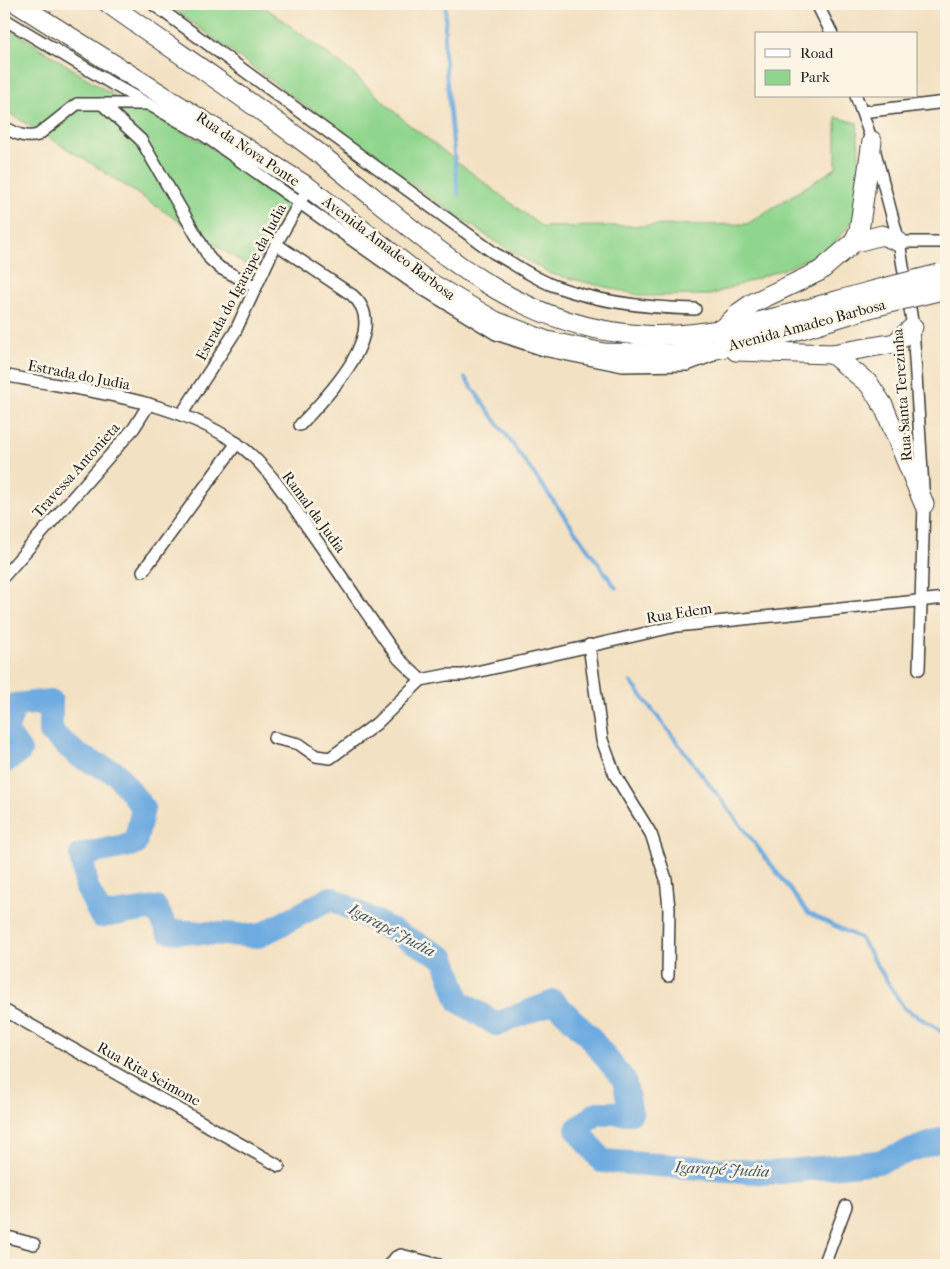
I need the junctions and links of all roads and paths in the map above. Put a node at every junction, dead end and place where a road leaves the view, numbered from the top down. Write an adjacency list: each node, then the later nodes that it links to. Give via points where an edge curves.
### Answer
1 (18, 4): 11 (main road, Avenida Amadeo Barbosa)
2 (109, 4): 25 (main road, Avenida Amadeo Barbosa, via 308,145 464,271 518,302 583,328 613,332 675,336)
3 (153, 4): 23 (street, via 494,253 551,285 646,306)
4 (817, 4): 6 (street)
5 (4, 19): 10 (street, Rua da Nova Ponte)
6 (831, 32)
7 (857, 98): 12 (street, Rua Santa Terezinha)
8 (946, 102): 12 (street)
9 (102, 104): 10 (street); 13 (street, via 77,104 31,138 17,135); 21 (street, via 141,140 210,259)
10 (148, 104): 11 (street); 15 (street, Rua da Nova Ponte)
11 (178, 105): 15 (main road, Avenida Amadeo Barbosa)
12 (862, 112): 14 (street, Rua Santa Terezinha)
13 (4, 127)
14 (872, 142): 16 (street, Rua Santa Terezinha); 18 (main road, via 859,231)
15 (304, 194): 19 (street, Estrada do Igarape da Judia); 26 (main road, Avenida Amadeo Barbosa, via 427,281 464,304 525,334 547,342 604,353 670,354)
16 (900, 242): 17 (street); 18 (main road, via 882,235); 24 (street, Rua Santa Terezinha)
17 (946, 242)
18 (853, 243): 25 (main road, via 820,271 753,303)
19 (276, 244): 21 (street, Estrada do Igarape da Judia); 31 (street, via 357,299 364,318 360,344 346,374)
20 (943, 281): 22 (main road, Avenida Amadeo Barbosa, bridge)
21 (256, 288): 30 (street, Estrada do Igarape da Judia, via 230,341)
22 (870, 300): 25 (main road, Avenida Amadeo Barbosa); 26 (main road, Avenida Amadeo Barbosa, via 792,332)
23 (695, 309)
24 (913, 327): 27 (main road, via 895,343); 33 (street, Rua Santa Terezinha)
25 (724, 328)
26 (720, 350): 27 (main road)
27 (832, 354): 33 (main road, via 869,384 884,407)
28 (4, 375): 29 (street, Estrada do Judia)
29 (149, 404): 30 (street, Ramal da Judia); 35 (street, Travessa Antonieta, via 134,428)
30 (181, 415): 32 (street, Ramal da Judia)
31 (300, 425)
32 (237, 443): 34 (street); 40 (street, Ramal da Judia, via 288,499 394,651)
33 (924, 504): 37 (street, Rua Santa Terezinha)
34 (143, 571)
35 (4, 576)
36 (946, 598): 37 (street, Rua Edem)
37 (921, 601): 38 (street, Rua Edem, via 677,626); 39 (street, Rua Santa Terezinha)
38 (589, 645): 40 (street, Rua Edem, via 463,675); 42 (street, via 602,740 615,775 651,834 666,879)
39 (919, 669)
40 (421, 680): 41 (street, via 376,724 330,758 316,756 299,744)
41 (274, 738)
42 (668, 976)
43 (4, 1010): 44 (street, Rua Rita Seimone)
44 (280, 1166)
45 (846, 1206): 50 (street)
46 (4, 1236): 47 (street)
47 (34, 1244)
48 (390, 1265): 49 (street, via 400,1255)
49 (439, 1265)
50 (824, 1265)

